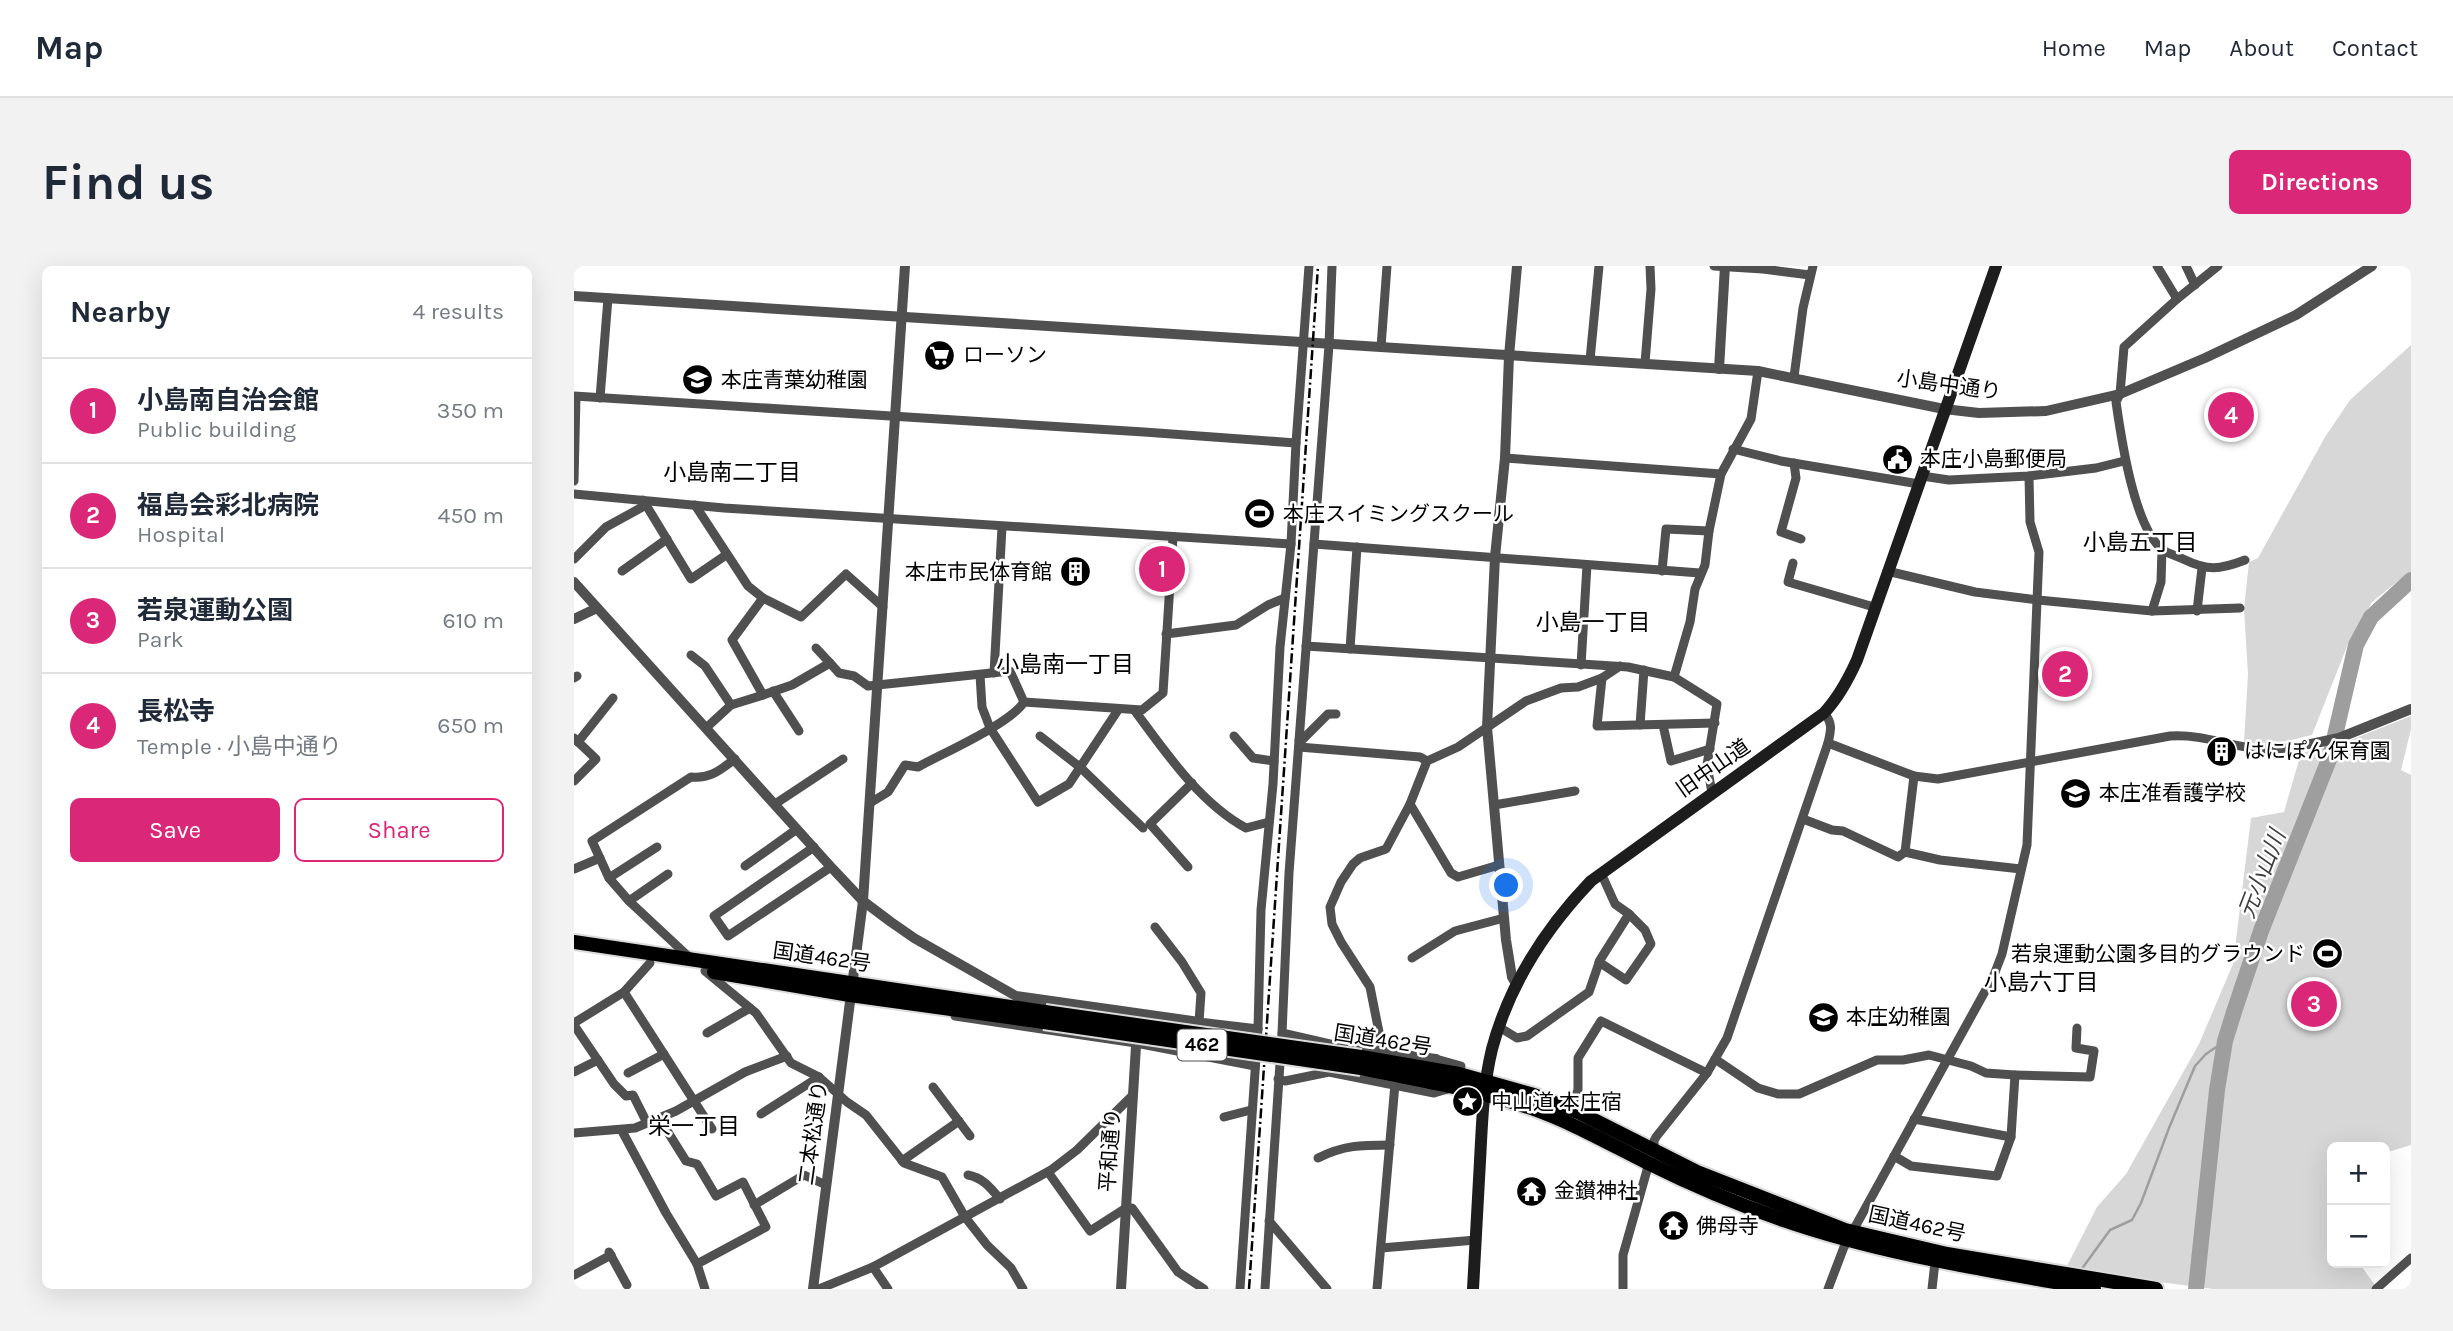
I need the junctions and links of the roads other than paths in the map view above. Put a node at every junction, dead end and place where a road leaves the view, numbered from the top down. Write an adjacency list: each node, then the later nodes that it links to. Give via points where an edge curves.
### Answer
1 (905, 266): 21 (street, 二本松通り)
2 (1309, 266): 22 (street)
3 (1332, 266): 23 (street)
4 (1387, 266): 24 (street)
5 (1517, 266): 25 (street)
6 (1599, 266): 26 (street)
7 (1650, 266): 27 (street)
8 (1714, 266): 9 (street)
9 (1726, 266): 16 (street); 28 (street)
10 (1996, 266): 34 (main road, 旧中山道)
11 (2157, 266): 20 (street)
12 (2186, 266): 17 (street)
13 (2218, 266): 17 (street)
14 (2372, 266): 15 (street, 小島中通り)
15 (2356, 270): 31 (street, 小島中通り, via 2297,315)
16 (1811, 271): 30 (street)
17 (2195, 285): 20 (street)
18 (574, 296): 19 (street, 小島中通り)
19 (608, 298): 21 (street, 小島中通り); 33 (street)
20 (2177, 299): 31 (street, via 2124,347)
21 (902, 317): 22 (street, 小島中通り); 35 (street, 二本松通り)
22 (1304, 344): 23 (street, 小島中通り); 36 (street)
23 (1329, 345): 24 (street, 小島中通り); 55 (street)
24 (1381, 346): 25 (street, 小島中通り)
25 (1509, 356): 26 (street, 小島中通り); 38 (street)
26 (1590, 360): 27 (street, 小島中通り)
27 (1645, 363): 28 (street, 小島中通り)
28 (1719, 369): 29 (street, 小島中通り)
29 (1758, 372): 30 (street, 小島中通り); 37 (street, via 1751,419)
30 (1794, 377): 34 (street, 小島中通り)
31 (2120, 394): 34 (street, 小島中通り, via 2046,411); 39 (street, via 2116,402)
32 (575, 397): 33 (street); 44 (street)
33 (600, 398): 35 (street)
34 (1944, 409): 43 (main road, 旧中山道)
35 (895, 417): 36 (street); 48 (street, 二本松通り)
36 (1296, 443): 54 (street)
37 (1733, 449): 40 (street); 41 (street)
38 (1505, 457): 41 (street); 59 (street)
39 (2124, 461): 42 (street); 57 (street, via 2145,526)
40 (1794, 463): 43 (street); 53 (street, via 1796,478 1782,532)
41 (1721, 474): 50 (street)
42 (2029, 476): 43 (street); 72 (street, via 2030,522 2039,552)
43 (1921, 480): 67 (main road, 旧中山道)
44 (574, 481)
45 (574, 494): 46 (street)
46 (645, 503): 47 (street); 52 (street); 60 (street, via 606,527)
47 (695, 505): 48 (street); 58 (street)
48 (888, 518): 49 (street); 73 (street, 二本松通り)
49 (1002, 527): 51 (street); 90 (street)
50 (1709, 531): 66 (street, via 1667,529); 68 (street)
51 (1173, 537): 54 (street); 80 (street)
52 (667, 539): 58 (street, via 691,579); 65 (street)
53 (1801, 539)
54 (1291, 544): 71 (street)
55 (1314, 544): 56 (street); 81 (street)
56 (1357, 547): 59 (street); 83 (street)
57 (2162, 549): 64 (street); 77 (street, via 2161,582)
58 (726, 555): 70 (street, via 748,586)
59 (1495, 557): 63 (street); 85 (street)
60 (574, 559)
61 (2245, 560): 64 (street, via 2227,567)
62 (1793, 563): 74 (street, via 1788,582)
63 (1587, 565): 66 (street); 87 (street)
64 (2202, 568): 78 (street)
65 (622, 571)
66 (1662, 571): 68 (street)
67 (1887, 571): 72 (street, via 1975,592); 74 (main road, 旧中山道)
68 (1700, 573): 92 (street)
69 (574, 582): 75 (street)
70 (763, 598): 73 (street, via 802,617 846,574); 96 (street, via 732,640)
71 (1285, 598): 80 (street, via 1236,625); 121 (street)
72 (2038, 600): 77 (street); 123 (street)
73 (883, 607): 94 (street, 二本松通り)
74 (1874, 607): 103 (main road, 旧中山道, via 1847,683)
75 (597, 608): 79 (street); 109 (street)
76 (2240, 608): 78 (street)
77 (2152, 611): 78 (street)
78 (2197, 611)
79 (574, 619)
80 (1166, 634): 102 (street, via 1163,693)
81 (1306, 646): 83 (street); 116 (street)
82 (816, 648): 86 (street)
83 (1350, 649): 85 (street)
84 (691, 655): 99 (street, via 705,666)
85 (1491, 658): 87 (street); 108 (street)
86 (830, 663): 94 (street, via 839,673 868,686); 95 (street)
87 (1581, 665): 88 (street)
88 (1620, 666): 89 (street); 93 (street)
89 (1644, 670): 92 (street); 106 (street)
90 (994, 673): 91 (street); 98 (street, via 1010,670)
91 (980, 675): 94 (street); 110 (street, via 982,707)
92 (1674, 677): 105 (street, via 1717,704)
93 (1602, 678): 106 (street, via 1597,726); 108 (street, via 1525,701)
94 (877, 685): 130 (street, 二本松通り)
95 (773, 691): 96 (street); 111 (street)
96 (762, 695): 99 (street)
97 (613, 698): 114 (street)
98 (1024, 702): 101 (street); 110 (street)
99 (731, 705): 109 (street)
100 (2411, 709): 117 (street, via 2339,738)
101 (1118, 710): 102 (street); 124 (street)
102 (1135, 711): 127 (street)
103 (1824, 713): 115 (street, via 1831,720); 129 (main road, 旧中山道)
104 (1336, 714): 116 (street, via 1328,714)
105 (1715, 723): 107 (street); 118 (street)
106 (1640, 725): 107 (street)
107 (1663, 725): 118 (street, via 1671,761)
108 (1486, 727): 122 (street); 133 (street)
109 (706, 728): 119 (street)
110 (990, 728): 124 (street, via 1038,802 1069,784); 130 (street, via 918,766 905,765 888,792)
111 (799, 731)
112 (1040, 736): 124 (street)
113 (1234, 736): 121 (street, via 1253,758)
114 (576, 740): 126 (street, via 596,759)
115 (1828, 743): 125 (street); 134 (street)
116 (1299, 744): 122 (street); 176 (street)
117 (2311, 744): 123 (street, via 2260,749 2191,735 2170,736)
118 (1710, 749): 129 (street, via 1707,765)
119 (734, 759): 131 (street); 141 (street, via 712,776 691,777 592,841)
120 (843, 759): 131 (street)
121 (1274, 761): 135 (street)
122 (1427, 761): 132 (street)
123 (2029, 764): 125 (street, via 1938,779); 147 (street)
124 (1081, 768): 136 (street)
125 (1914, 776): 140 (street)
126 (574, 781)
127 (1192, 783): 135 (street, via 1227,818 1247,828); 145 (street, via 1150,824)
128 (1575, 791): 133 (street)
129 (1712, 793): 148 (main road, 旧中山道)
130 (870, 803): 152 (street, 二本松通り)
131 (775, 804): 137 (street)
132 (1410, 804): 142 (street, via 1451,873 1458,877); 179 (street, via 1386,849 1353,864 1330,906 1332,924 1370,987)
133 (1494, 805): 142 (street)
134 (1803, 819): 140 (street, via 1843,831 1898,857); 183 (street, via 1740,1003)
135 (1269, 822): 174 (street)
136 (1143, 828)
137 (797, 829): 139 (street); 143 (street)
138 (657, 847): 150 (street)
139 (814, 847): 144 (street); 144 (street, via 714,916 728,936)
140 (1905, 852): 147 (street)
141 (600, 858): 146 (street); 150 (street)
142 (1499, 865): 154 (street)
143 (745, 866)
144 (831, 867): 152 (street)
145 (1188, 867)
146 (574, 869)
147 (2021, 869): 185 (street, via 1994,975)
148 (1601, 873): 153 (street, via 1615,904); 163 (main road, 旧中山道, via 1559,917)
149 (668, 874): 151 (street)
150 (609, 878): 151 (street)
151 (629, 901): 159 (street)
152 (863, 901): 164 (street, 二本松通り); 167 (street, via 914,938 1014,996)
153 (1629, 914): 161 (street); 161 (street, via 1651,944 1626,980)
154 (1504, 918): 158 (street, via 1455,930); 163 (street)
155 (1155, 927): 170 (street, via 1201,993)
156 (574, 942): 159 (highway, 国道462号 / 462)
157 (574, 951): 160 (highway, 国道462号 / 462)
158 (1412, 958)
159 (691, 960): 164 (highway, 国道462号 / 462)
160 (650, 962): 162 (highway, 国道462号 / 462); 165 (street)
161 (1599, 962): 172 (street, via 1589,992 1527,1036 1517,1038)
162 (705, 971): 164 (highway, 国道462号 / 462); 166 (street)
163 (1516, 984): 172 (main road, 旧中山道)
164 (851, 988): 168 (highway, 国道462号 / 462); 169 (highway, 国道462号 / 462); 197 (street, 二本松通り)
165 (624, 992): 171 (street); 180 (street)
166 (750, 1008): 175 (street); 181 (street)
167 (1139, 1013): 170 (street); 177 (street, 平和通り)
168 (949, 1014): 169 (highway, 国道462号 / 462); 177 (street)
169 (1044, 1017): 193 (highway, 国道462号 / 462, bridge)
170 (1199, 1022): 174 (street)
171 (574, 1024): 184 (street)
172 (1499, 1027): 196 (main road, 旧中山道)
173 (2077, 1028): 190 (street, via 2076,1048 2094,1051 2090,1077)
174 (1258, 1029): 186 (street)
175 (707, 1033)
176 (1282, 1033): 178 (street); 192 (street)
177 (1136, 1043): 186 (street); 198 (street, 平和通り)
178 (1343, 1047): 179 (street)
179 (1383, 1052): 182 (street)
180 (664, 1054): 188 (street); 199 (street)
181 (786, 1056): 191 (street, via 790,1063); 199 (street)
182 (1436, 1059): 193 (street, via 1461,1066)
183 (1715, 1059): 185 (street, via 1758,1088 1778,1094 1799,1094 1877,1060 1929,1055); 189 (street)
184 (598, 1060): 187 (street); 207 (street, via 614,1084 626,1096 633,1095)
185 (1948, 1060): 190 (street, via 1986,1073); 205 (street)
186 (1255, 1066): 201 (street)
187 (574, 1072)
188 (628, 1073)
189 (1707, 1073): 200 (street, via 1601,1021 1578,1058 1578,1090); 216 (street, via 1656,1137)
190 (2015, 1075): 212 (street)
191 (819, 1077): 197 (street); 202 (street)
192 (1278, 1079): 194 (street, via 1329,1072); 225 (street)
193 (1456, 1081): 194 (street, via 1434,1093); 196 (highway, 国道462号 / 462)
194 (1395, 1084): 213 (street)
195 (933, 1087): 206 (street)
196 (1485, 1088): 200 (highway, 国道462号 / 462, via 1534,1095); 216 (highway, 国道462号 / 462); 227 (main road, 旧中山道)
197 (838, 1092): 217 (street, via 866,1115); 220 (street, 二本松通り)
198 (1133, 1095): 218 (street); 223 (street, 平和通り)
199 (693, 1101): 204 (street); 208 (street)
200 (1570, 1109): 216 (highway, 国道462号 / 462)
201 (1251, 1110): 203 (street); 244 (street)
202 (761, 1114)
203 (1224, 1117)
204 (659, 1118): 207 (street); 222 (street, via 686,1161 697,1164 716,1196 743,1182)
205 (1914, 1119): 212 (street); 214 (street)
206 (959, 1121): 211 (street); 217 (street)
207 (647, 1123): 209 (street)
208 (712, 1129)
209 (622, 1130): 210 (street); 231 (street)
210 (575, 1131)
211 (970, 1136)
212 (2011, 1137): 214 (street, via 1997,1176 1911,1166)
213 (1390, 1145): 215 (street, via 1359,1145); 228 (street)
214 (1894, 1156): 226 (street)
215 (1318, 1158)
216 (1652, 1158): 226 (highway, 国道462号 / 462); 249 (street, via 1623,1255)
217 (902, 1161): 224 (street, via 942,1177)
218 (1048, 1172): 221 (street); 223 (street, via 1090,1231)
219 (968, 1175): 221 (street, via 985,1182)
220 (826, 1185): 222 (street, via 804,1175); 238 (street, 二本松通り)
221 (1000, 1199): 224 (street)
222 (754, 1205): 231 (street, via 766,1227)
223 (1126, 1208): 242 (street, 平和通り); 243 (street, via 1132,1208 1178,1272)
224 (965, 1217): 232 (street); 241 (street, via 1011,1268)
225 (1269, 1221): 245 (street); 246 (street)
226 (1851, 1236): 230 (highway, 国道462号 / 462); 234 (highway, 国道462号 / 462); 250 (street)
227 (1476, 1240): 228 (street); 248 (main road, 旧中山道)
228 (1381, 1248): 247 (street)
229 (2411, 1258): 253 (street)
230 (1935, 1262): 234 (highway, 国道462号 / 462); 251 (street)
231 (697, 1264): 237 (street)
232 (873, 1267): 239 (street); 240 (street)
233 (574, 1275): 235 (street, via 610,1253)
234 (2058, 1278): 236 (highway, 国道462号 / 462)
235 (627, 1285)
236 (2098, 1285): 252 (highway, 国道462号 / 462)
237 (705, 1289)
238 (813, 1289)
239 (819, 1289)
240 (888, 1289)
241 (1023, 1289)
242 (1121, 1289)
243 (1204, 1289)
244 (1240, 1289)
245 (1265, 1289)
246 (1327, 1289)
247 (1377, 1289)
248 (1473, 1289)
249 (1623, 1289)
250 (1828, 1289)
251 (1932, 1289)
252 (2156, 1289)
253 (2376, 1289)

